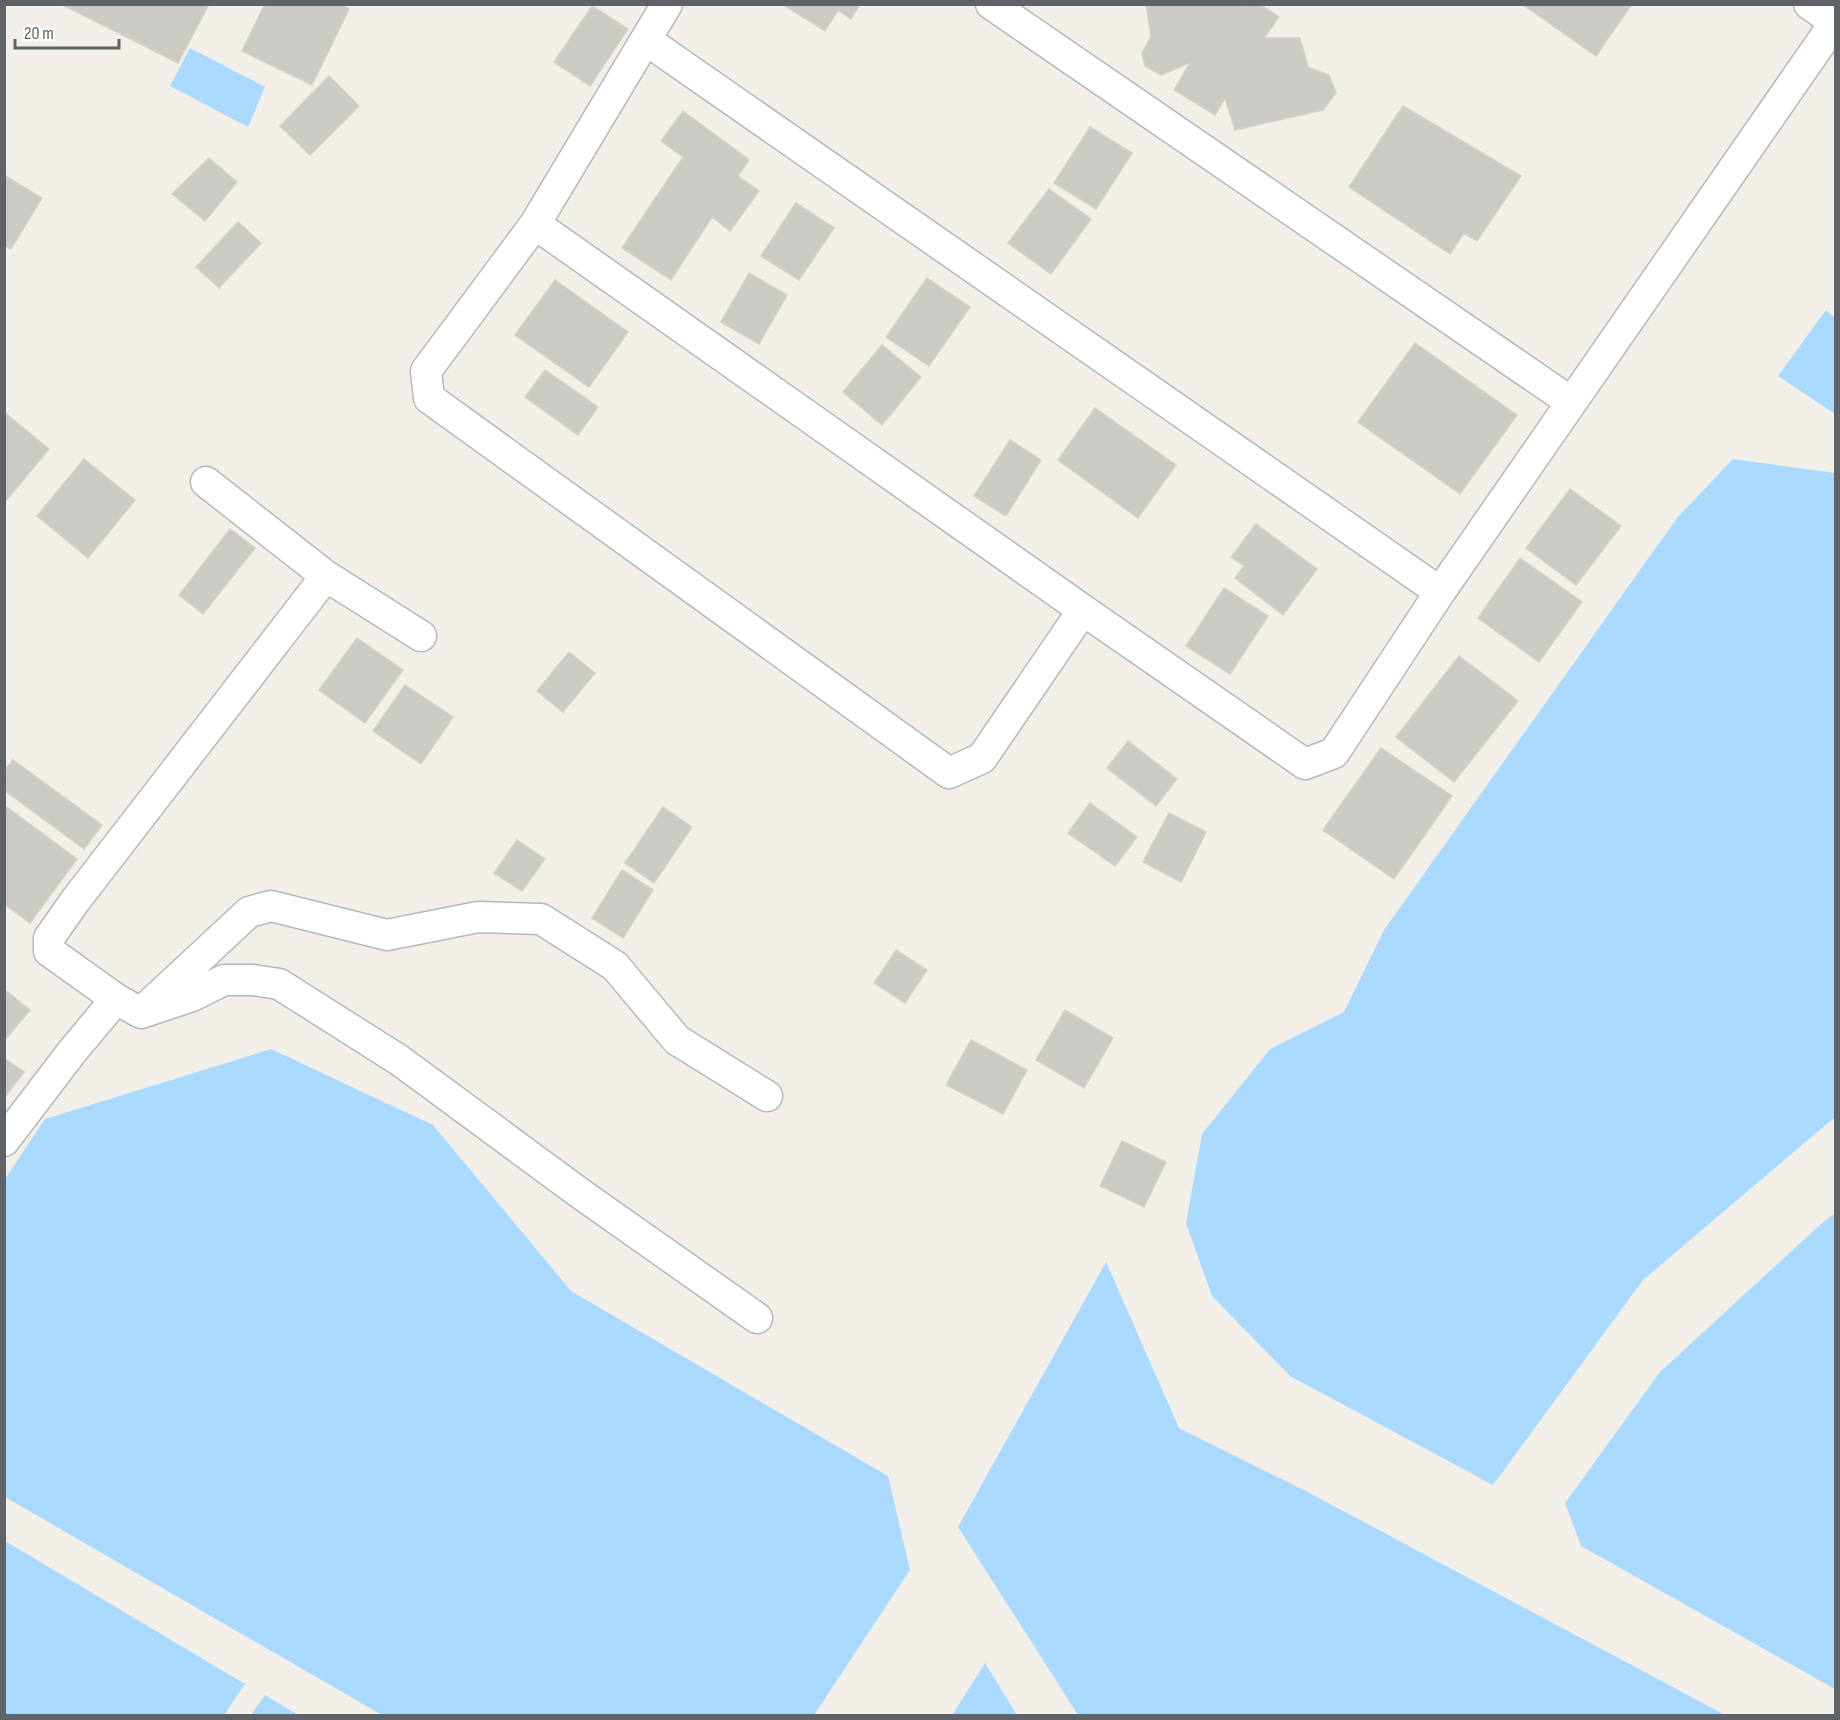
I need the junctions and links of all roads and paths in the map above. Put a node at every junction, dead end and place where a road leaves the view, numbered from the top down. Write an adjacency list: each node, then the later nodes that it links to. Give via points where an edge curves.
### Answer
1 (667, 4): 5 (street)
2 (991, 4): 7 (street)
3 (1809, 4): 4 (street)
4 (1835, 22): 7 (street)
5 (646, 40): 6 (street); 10 (street)
6 (535, 224): 11 (street); 11 (street, via 426,372 429,398 949,773 982,758)
7 (1571, 402): 10 (street)
8 (206, 482): 9 (street)
9 (326, 576): 12 (street); 13 (street, via 49,938 49,951)
10 (1440, 592): 11 (street, via 1334,753 1305,764)
11 (1083, 610)
12 (422, 636)
13 (128, 1006): 14 (street, via 249,912 271,906 387,935 478,916 541,919 615,966 677,1040); 15 (street, via 71,1053); 16 (street, via 192,996 224,980 279,984 399,1060)
14 (767, 1096)
15 (4, 1141)
16 (756, 1318)

